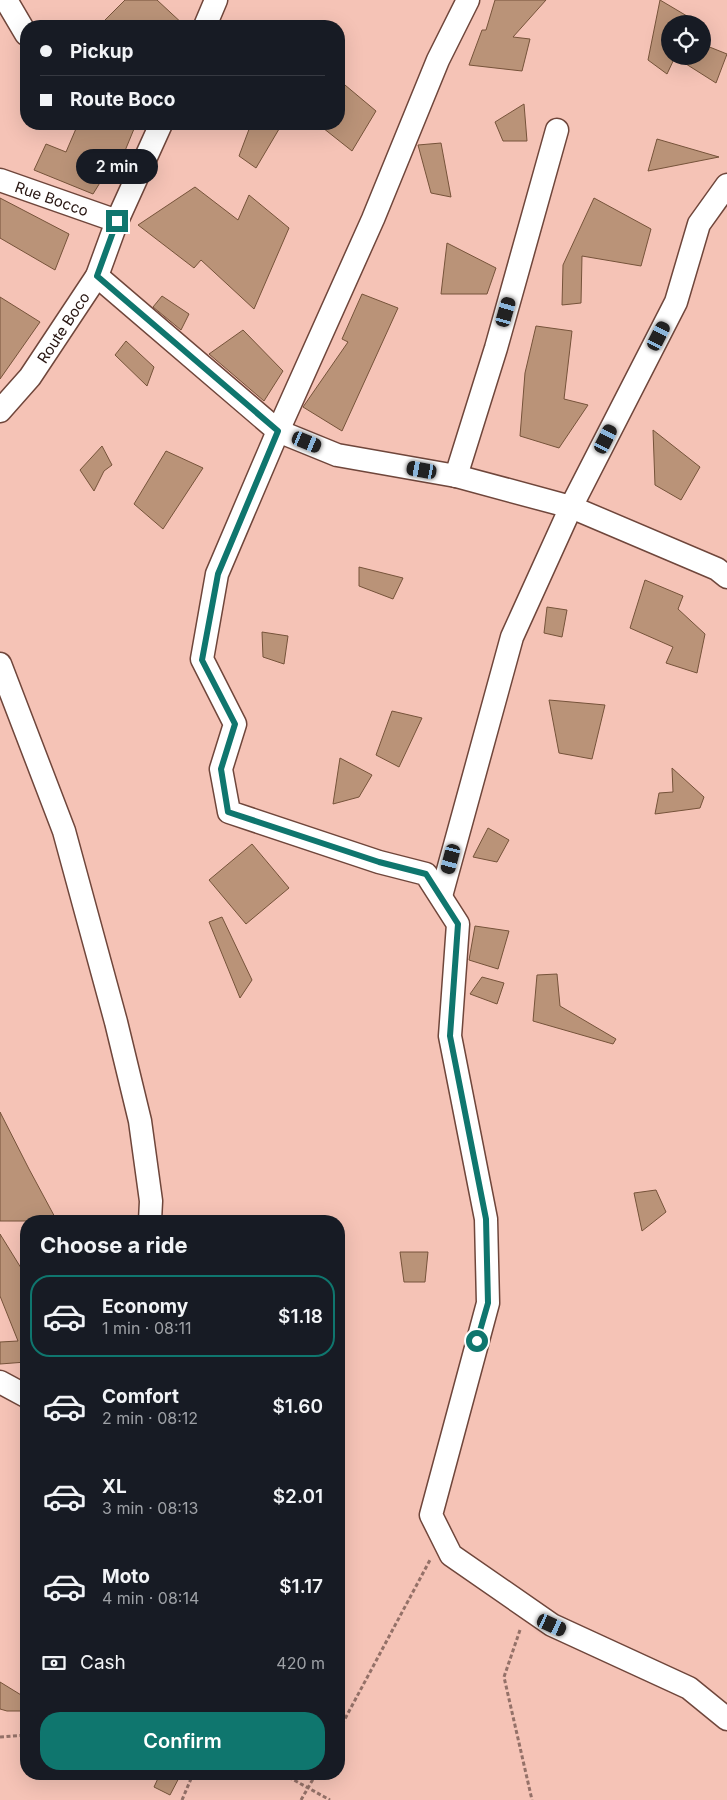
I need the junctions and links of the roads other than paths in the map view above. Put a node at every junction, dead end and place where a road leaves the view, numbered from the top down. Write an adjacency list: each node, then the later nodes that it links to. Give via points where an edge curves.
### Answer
1 (6, 0): 5 (street)
2 (216, 0): 4 (street)
3 (468, 0): 13 (street, via 438,60 373,219)
4 (208, 20)
5 (20, 24)
6 (155, 130): 10 (street)
7 (557, 130): 14 (street, via 496,348)
8 (0, 180): 10 (street, Rue Bocco)
9 (727, 185): 15 (street, via 699,224 676,302)
10 (117, 221): 11 (street, Route Boco)
11 (97, 276): 12 (street, Route Boco, via 30,377); 13 (street)
12 (0, 411)
13 (278, 431): 14 (street, via 337,454); 18 (street, via 218,574 202,660 235,724 221,769 228,812 379,862 426,874)
14 (456, 476): 15 (street)
15 (571, 507): 16 (street, via 717,569); 18 (street, via 512,637)
16 (727, 578)
17 (0, 664): 19 (street, via 64,831 111,1002 140,1121)
18 (441, 896): 22 (street, via 458,924 450,1036 486,1219 488,1303 431,1515 451,1555 527,1608 552,1625 689,1688)
19 (150, 1215)
20 (0, 1382): 21 (street)
21 (20, 1393)
22 (727, 1720)

